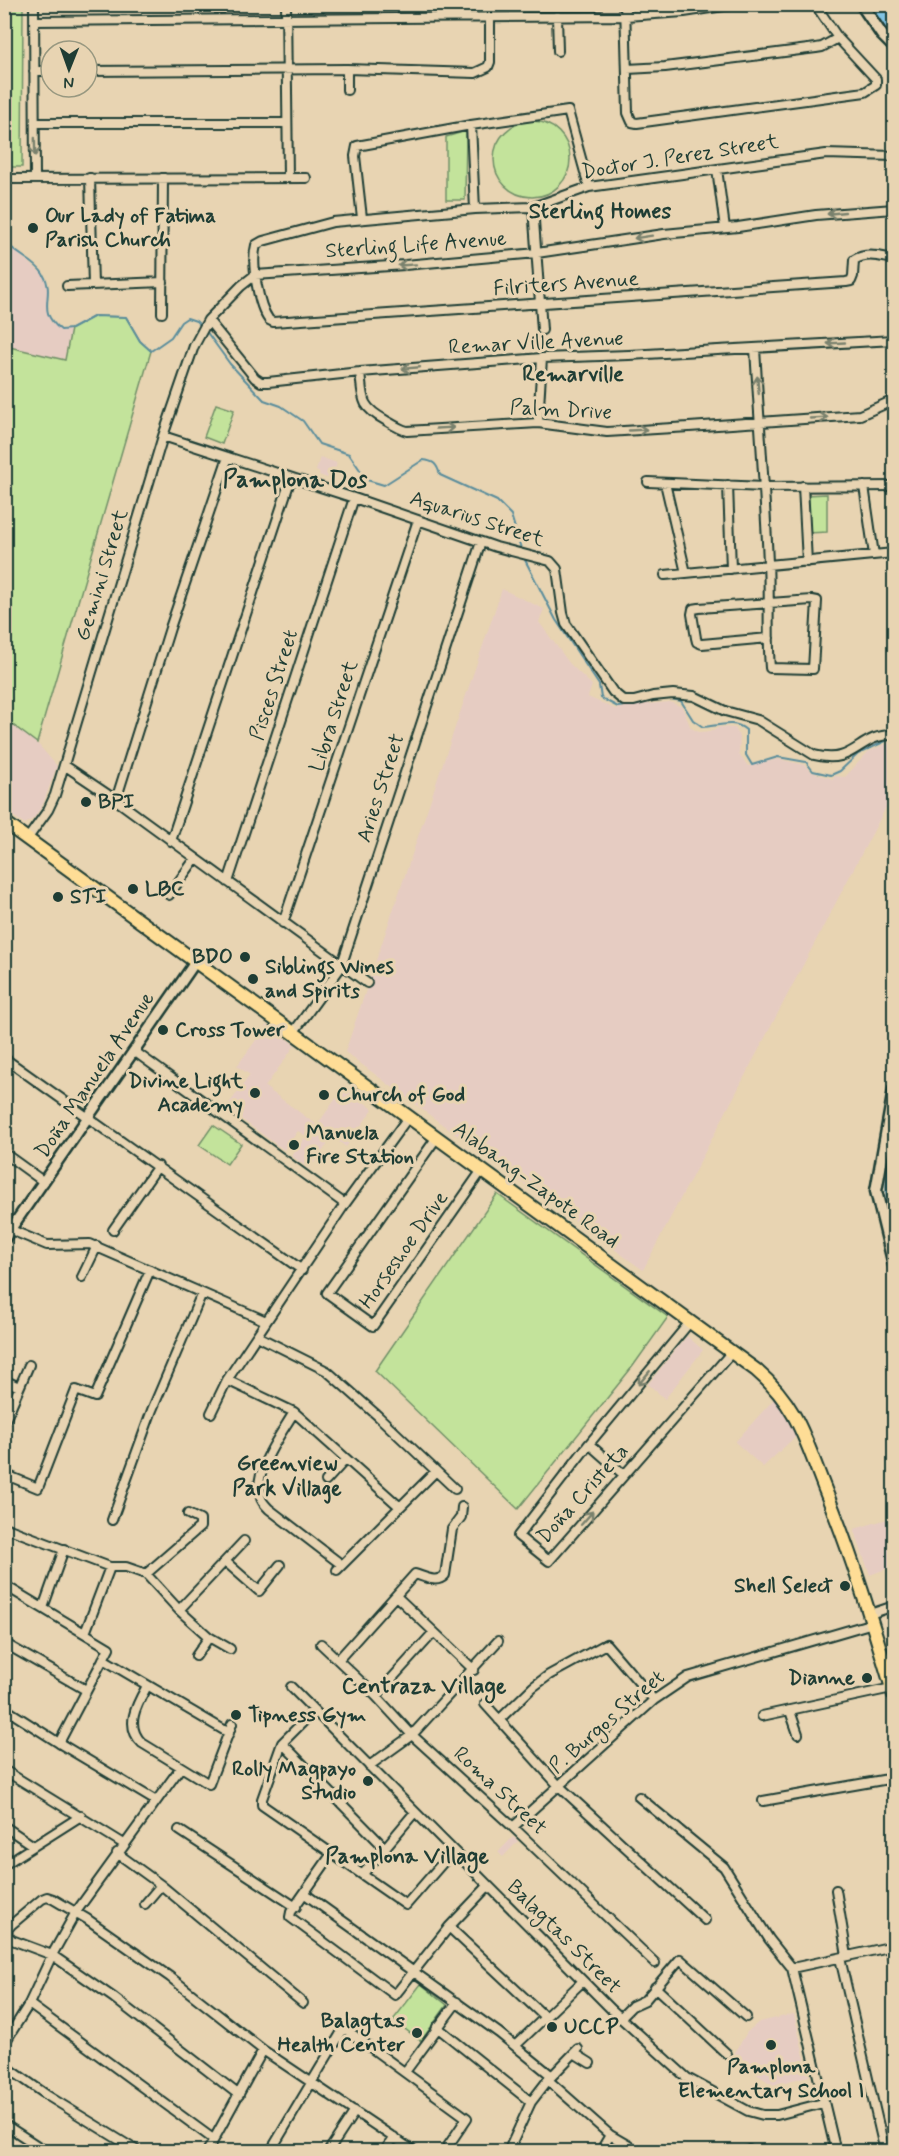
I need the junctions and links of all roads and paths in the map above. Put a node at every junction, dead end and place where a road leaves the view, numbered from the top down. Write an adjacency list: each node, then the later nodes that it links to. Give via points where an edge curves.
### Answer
1 (34, 4): 11 (street)
2 (286, 4): 10 (street)
3 (626, 4): 8 (street)
4 (737, 4): 8 (street)
5 (815, 4): 12 (street)
6 (861, 4): 13 (main road)
7 (557, 16): 8 (street); 9 (street); 14 (street)
8 (626, 16): 16 (street)
9 (490, 17): 10 (street); 15 (street, via 490,62 482,71)
10 (286, 19): 11 (street); 17 (street)
11 (34, 21): 18 (street)
12 (837, 38): 16 (street, via 822,48); 16 (street, via 873,74 876,85 865,92 637,123 632,122 628,112)
13 (894, 46)
14 (558, 51)
15 (347, 69): 17 (street); 21 (street)
16 (627, 69)
17 (286, 70): 20 (street); 23 (street)
18 (34, 71): 19 (street); 22 (street)
19 (39, 71)
20 (99, 71)
21 (347, 90)
22 (35, 123): 23 (street); 32 (street, one-way to 32)
23 (287, 123): 29 (street)
24 (471, 125): 33 (street, via 568,111); 35 (street); 37 (street, via 357,146)
25 (894, 156): 26 (street, Doctor J. Perez Street, via 825,153)
26 (717, 169): 33 (street, Doctor J. Perez Street); 38 (street)
27 (90, 178): 28 (street); 32 (street); 43 (street)
28 (163, 178): 29 (street); 42 (street)
29 (288, 178): 30 (street)
30 (306, 178)
31 (4, 179): 32 (street)
32 (35, 179)
33 (589, 187): 34 (street, Doctor J. Perez Street)
34 (533, 207): 35 (street, Doctor J. Perez Street); 39 (street)
35 (475, 209): 37 (street, Doctor J. Perez Street)
36 (894, 209): 38 (street, Sterling Life Avenue, one-way to 38)
37 (362, 218): 41 (street, Doctor J. Perez Street, via 263,241 254,252)
38 (725, 228): 39 (street, Sterling Life Avenue, one-way to 39)
39 (537, 254): 41 (street, Sterling Life Avenue, one-way to 41); 45 (street)
40 (894, 259): 45 (street, Filriters Avenue, via 861,256 854,260 853,276 846,282)
41 (255, 275): 45 (street, Filriters Avenue, via 266,316 273,322); 47 (street)
42 (163, 282): 43 (street); 46 (street)
43 (93, 285): 44 (street)
44 (67, 286)
45 (541, 304): 48 (street)
46 (162, 312)
47 (206, 323): 52 (street, Remar Ville Avenue, via 261,382); 56 (street, Gemini Street, via 194,345)
48 (542, 330)
49 (894, 340): 50 (street, Remar Ville Avenue, one-way to 50)
50 (755, 348): 51 (street, Remar Ville Avenue); 54 (street, one-way to 50)
51 (542, 358): 52 (street, Remar Ville Avenue, one-way to 52); 55 (street)
52 (360, 372): 55 (street, Palm Drive, one-way to 55, via 368,410 403,430)
53 (894, 400): 54 (street, Palm Drive, one-way to 53, via 860,415)
54 (761, 422): 55 (street, Palm Drive, one-way to 54, via 607,432); 62 (street)
55 (538, 423)
56 (163, 436): 57 (street, Aquarius Street); 79 (street, Gemini Street)
57 (228, 457): 58 (street, Aquarius Street); 80 (street)
58 (291, 478): 66 (street, Aquarius Street); 83 (street)
59 (648, 482): 60 (street)
60 (665, 483): 61 (street); 74 (street)
61 (728, 484): 62 (street); 73 (street)
62 (764, 486): 63 (street); 72 (street)
63 (803, 486): 64 (street); 71 (street)
64 (864, 486): 65 (street); 70 (street)
65 (894, 486)
66 (354, 498): 67 (street, Aquarius Street); 85 (street, Pisces Street)
67 (418, 520): 68 (street, Aquarius Street); 87 (street, Libra Street)
68 (481, 542): 78 (street, Aquarius Street, via 555,564 566,624 613,692 624,701 673,694 694,696 725,711 758,720 825,758 845,756 872,738); 89 (street, Aries Street)
69 (894, 554): 70 (street)
70 (873, 555): 71 (street)
71 (807, 562): 72 (street)
72 (768, 565): 73 (street); 76 (street)
73 (730, 569): 74 (street)
74 (686, 573): 75 (street)
75 (665, 575)
76 (769, 602): 77 (street); 77 (street, via 693,609 692,614 697,642 702,644); 77 (street, via 817,601 813,669 770,668)
77 (769, 638)
78 (894, 735)
79 (64, 765): 80 (street); 82 (street, Gemini Street, via 48,810)
80 (116, 800): 83 (street)
81 (4, 822): 82 (highway, Alabang-Zapote Road)
82 (28, 838): 88 (highway, Alabang-Zapote Road)
83 (171, 841): 84 (street)
84 (195, 858): 85 (street); 86 (street)
85 (228, 882): 87 (street)
86 (169, 895)
87 (284, 923): 89 (street)
88 (196, 961): 91 (highway, Alabang-Zapote Road); 92 (street, Doña Manuela Avenue)
89 (342, 967): 90 (street); 91 (street, Aries Street)
90 (367, 983)
91 (293, 1033): 95 (highway, Alabang-Zapote Road)
92 (134, 1052): 96 (street, Doña Manuela Avenue); 102 (street)
93 (4, 1058): 96 (street)
94 (894, 1090): 107 (main road, via 876,1191)
95 (409, 1116): 97 (highway, Alabang-Zapote Road); 102 (street)
96 (88, 1119): 99 (street); 101 (street, Doña Manuela Avenue)
97 (438, 1137): 100 (highway, Alabang-Zapote Road); 100 (street, Horseshoe Drive, via 327,1293 373,1326)
98 (4, 1153): 101 (street)
99 (158, 1166): 104 (street); 109 (street)
100 (483, 1170): 113 (highway, Alabang-Zapote Road)
101 (44, 1182): 103 (street, Doña Manuela Avenue)
102 (345, 1204): 109 (street)
103 (7, 1228): 105 (street, Doña Manuela Avenue); 106 (street, via 54,1247 83,1243)
104 (113, 1230)
105 (4, 1240)
106 (97, 1246): 108 (street); 110 (street)
107 (894, 1265)
108 (150, 1270): 111 (street); 126 (street, via 95,1397 75,1390 38,1488)
109 (302, 1270): 112 (street)
110 (82, 1277)
111 (202, 1293): 112 (street); 133 (street, via 152,1410)
112 (266, 1322): 114 (street)
113 (690, 1322): 115 (highway, Alabang-Zapote Road); 123 (street, Doña Cristeta, one-way to 123)
114 (257, 1336): 118 (street); 125 (street, via 327,1371)
115 (731, 1353): 127 (street, Doña Cristeta); 146 (highway, Alabang-Zapote Road, via 773,1385 800,1425 849,1549)
116 (29, 1365): 119 (street)
117 (4, 1380): 119 (street)
118 (227, 1380): 120 (street); 121 (street)
119 (20, 1387): 122 (street)
120 (294, 1412): 124 (street); 130 (street, via 262,1469 258,1485 261,1499 269,1509 340,1567)
121 (211, 1413)
122 (4, 1423)
123 (589, 1444): 127 (street); 127 (street, Doña Cristeta, one-way to 127, via 518,1536 549,1561)
124 (346, 1459): 128 (street); 130 (street)
125 (435, 1471): 129 (street); 130 (street)
126 (4, 1474)
127 (624, 1475)
128 (326, 1481)
129 (455, 1489)
130 (400, 1507)
131 (462, 1508): 142 (street, via 452,1529 445,1575 436,1580 415,1574)
132 (188, 1514): 140 (street, via 200,1520 200,1527)
133 (112, 1520)
134 (4, 1527): 136 (street)
135 (244, 1541): 137 (street)
136 (64, 1550): 139 (street); 144 (street)
137 (226, 1562): 138 (street, via 259,1591); 145 (street)
138 (280, 1565)
139 (110, 1568): 140 (street, via 126,1566); 148 (street)
140 (146, 1574): 145 (street)
141 (4, 1585): 144 (street)
142 (396, 1596): 147 (street); 156 (street)
143 (894, 1606): 146 (street, P. Burgos Street)
144 (43, 1608): 148 (street)
145 (179, 1610): 149 (street)
146 (871, 1618): 161 (highway, Alabang-Zapote Road); 163 (street, P. Burgos Street, via 688,1677)
147 (434, 1632): 157 (street); 162 (street)
148 (85, 1633): 155 (street, via 109,1648)
149 (209, 1637): 153 (street); 154 (street)
150 (498, 1641): 157 (street)
151 (4, 1643): 160 (street)
152 (321, 1644): 156 (street, Roma Street)
153 (230, 1649)
154 (196, 1656)
155 (103, 1659): 158 (street); 160 (street)
156 (338, 1660): 162 (street, Roma Street)
157 (474, 1670): 173 (street)
158 (147, 1686): 171 (street); 177 (street, via 133,1721 136,1738)
159 (291, 1687): 166 (street, Balagtas Street)
160 (87, 1690): 174 (street)
161 (893, 1691): 167 (street)
162 (376, 1696): 173 (street, Roma Street)
163 (654, 1700): 169 (street, via 606,1644 549,1675); 180 (street, P. Burgos Street)
164 (485, 1704): 169 (street)
165 (4, 1708): 174 (street)
166 (314, 1711): 175 (street); 176 (street, Balagtas Street)
167 (790, 1711): 168 (street); 172 (street)
168 (762, 1716)
169 (499, 1720): 180 (street)
170 (232, 1724): 171 (street)
171 (229, 1733): 177 (street, via 209,1784)
172 (798, 1734)
173 (412, 1735): 176 (street); 187 (street, Roma Street)
174 (58, 1743): 183 (street)
175 (282, 1743): 191 (street); 193 (street, via 262,1805)
176 (369, 1766): 184 (street, Balagtas Street)
177 (181, 1767): 183 (street)
178 (4, 1770): 185 (street)
179 (894, 1778): 182 (street)
180 (559, 1786): 187 (street, P. Burgos Street); 204 (street)
181 (639, 1797): 211 (street, via 724,1867)
182 (763, 1801)
183 (156, 1802): 189 (street)
184 (415, 1812): 191 (street); 192 (street, Balagtas Street)
185 (81, 1816): 189 (street); 190 (street)
186 (4, 1826): 190 (street)
187 (513, 1827): 209 (street, Roma Street)
188 (179, 1830): 202 (street)
189 (124, 1844): 194 (street)
190 (33, 1845): 195 (street)
191 (385, 1848): 196 (street)
192 (453, 1851): 196 (street, via 406,1905); 198 (street, Balagtas Street)
193 (333, 1852): 196 (street); 200 (street)
194 (117, 1853): 197 (street); 203 (street)
195 (4, 1864)
196 (363, 1874)
197 (162, 1885): 201 (street); 216 (street)
198 (488, 1886): 205 (street); 213 (street, Balagtas Street)
199 (836, 1890): 208 (street)
200 (305, 1894): 202 (street); 212 (street)
201 (145, 1904)
202 (296, 1906): 212 (street, via 290,1917 395,1995)
203 (76, 1912): 207 (street); 207 (street, via 47,1897 8,1930 12,1940); 224 (street, via 170,1977)
204 (705, 1920)
205 (449, 1927): 212 (street); 218 (street)
206 (892, 1946): 208 (street); 210 (street)
207 (52, 1955): 217 (street); 231 (street)
208 (844, 1957): 211 (street); 251 (street)
209 (655, 1963)
210 (894, 1965)
211 (792, 1968): 233 (street)
212 (414, 1971): 215 (street)
213 (583, 1981): 218 (street); 220 (street, Balagtas Street)
214 (654, 1987): 219 (street, via 680,1959); 220 (street, via 645,2000); 225 (street)
215 (457, 2002): 221 (street); 223 (street)
216 (303, 2003)
217 (29, 2004): 222 (street); 238 (street)
218 (545, 2017): 223 (street)
219 (746, 2017)
220 (620, 2018): 233 (street, Balagtas Street, via 687,2078 747,2111 777,2115)
221 (437, 2027): 228 (street); 232 (street)
222 (4, 2044)
223 (516, 2045): 229 (street)
224 (263, 2050): 230 (street); 231 (street)
225 (727, 2054)
226 (590, 2063): 229 (street, via 576,2051)
227 (4, 2065): 241 (street)
228 (405, 2072): 230 (street, via 344,2028); 247 (street, via 467,2118)
229 (550, 2078): 232 (street); 236 (street)
230 (311, 2082): 234 (street); 243 (street)
231 (239, 2095): 238 (street)
232 (531, 2102): 248 (street)
233 (823, 2103): 250 (street)
234 (355, 2111): 237 (street); 244 (street)
235 (4, 2124): 240 (street)
236 (610, 2135): 239 (street); 249 (street)
237 (394, 2137): 245 (street); 246 (street)
238 (213, 2139): 242 (street)
239 (629, 2146)
240 (46, 2151)
241 (139, 2151)
242 (207, 2151)
243 (270, 2151)
244 (328, 2151)
245 (384, 2151)
246 (415, 2151)
247 (444, 2151)
248 (508, 2151)
249 (600, 2151)
250 (836, 2151)
251 (885, 2151)

